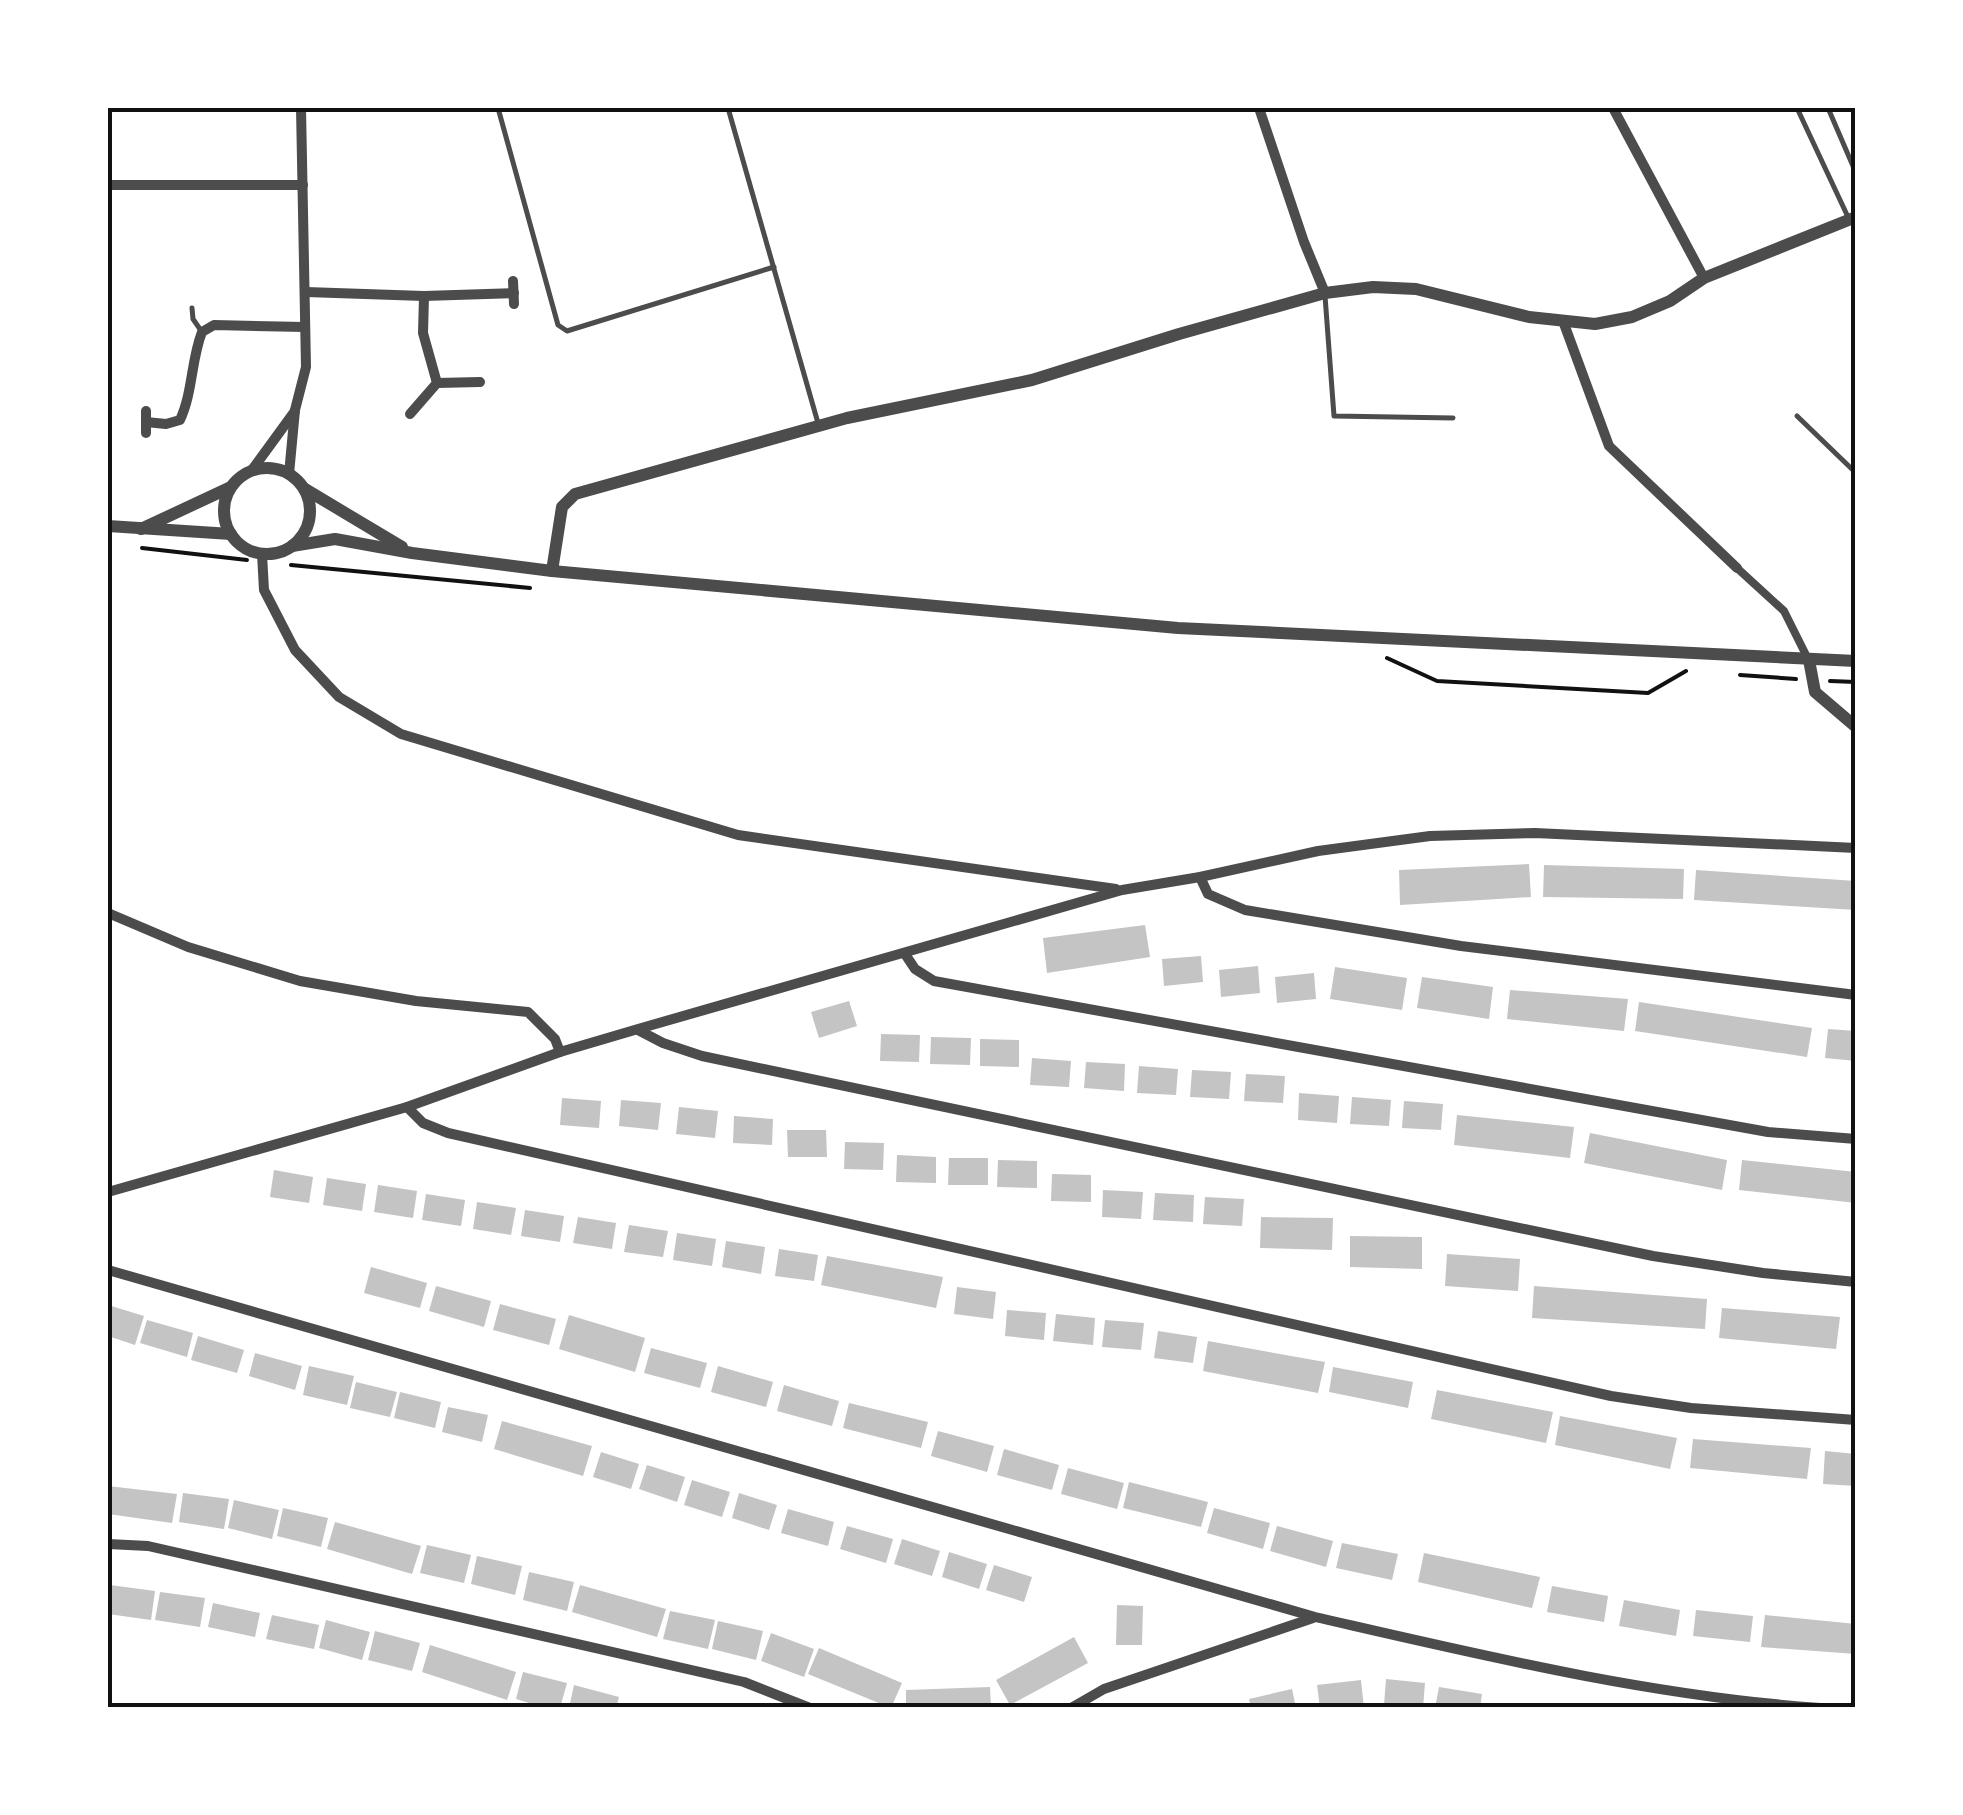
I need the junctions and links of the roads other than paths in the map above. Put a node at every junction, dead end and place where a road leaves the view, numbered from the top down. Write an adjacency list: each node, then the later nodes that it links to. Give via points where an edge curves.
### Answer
1 (301, 108): 10 (street)
2 (498, 108): 12 (lane, via 558,325 567,331)
3 (728, 108): 12 (lane)
4 (1259, 108): 16 (street)
5 (1613, 108): 13 (street)
6 (1797, 108): 11 (lane)
7 (1828, 108): 8 (lane)
8 (1856, 172)
9 (108, 185): 10 (street)
10 (303, 185): 14 (street)
11 (1852, 218): 13 (street)
12 (774, 267): 29 (lane)
13 (1704, 278): 19 (street, via 1632,317)
14 (306, 292): 17 (street); 20 (street)
15 (514, 293): 17 (street)
16 (1325, 293): 19 (street, via 1416,290); 27 (lane, via 1334,416); 29 (street, via 1032,380)
17 (424, 296): 23 (street, via 422,333)
18 (192, 308): 21 (lane)
19 (1563, 321): 41 (street, via 1609,446)
20 (305, 327): 21 (street, via 214,325); 24 (street, via 306,367)
21 (202, 332): 28 (street, via 180,420)
22 (480, 382): 23 (street)
23 (437, 383): 25 (street)
24 (296, 410): 30 (street); 31 (street)
25 (410, 414)
26 (1797, 416): 32 (lane)
27 (1453, 418)
28 (146, 422)
29 (819, 426): 42 (street, via 575,494 562,507)
30 (252, 470): 31 (street); 33 (street)
31 (290, 474): 34 (street)
32 (1856, 474)
33 (231, 488): 36 (street); 37 (street, via 224,508)
34 (304, 489): 38 (street, via 309,522); 39 (street)
35 (108, 526): 36 (street)
36 (139, 530): 37 (street)
37 (231, 534): 40 (street)
38 (292, 546): 39 (street, via 336,539); 40 (street)
39 (412, 553): 42 (street)
40 (262, 554): 48 (street, via 264,590 295,650 339,698 401,734 738,834)
41 (1737, 568): 43 (street, via 1784,612)
42 (552, 571): 43 (street, via 1178,628)
43 (1808, 660): 44 (street); 45 (street, via 1814,692)
44 (1856, 661)
45 (1856, 727)
46 (1856, 848): 47 (street, via 1535,833 1430,836)
47 (1200, 877): 48 (street); 51 (street, via 1208,894 1246,910 1461,946)
48 (1122, 890): 50 (street)
49 (108, 913): 53 (street, via 300,980 528,1012)
50 (905, 954): 52 (street); 55 (street, via 934,981 1768,1132)
51 (1856, 995)
52 (638, 1029): 53 (street); 58 (street, via 702,1056 1653,1256)
53 (560, 1052): 54 (street)
54 (407, 1107): 56 (street); 59 (street, via 422,1123 448,1133 1610,1396)
55 (1856, 1138)
56 (108, 1192)
57 (108, 1270): 61 (street)
58 (1856, 1282)
59 (1856, 1420)
60 (108, 1544): 62 (street, via 148,1546 744,1682)
61 (1315, 1617): 63 (street, via 1104,1689); 64 (street, via 1665,1689)
62 (810, 1708)
63 (1071, 1708)
64 (1820, 1708)

